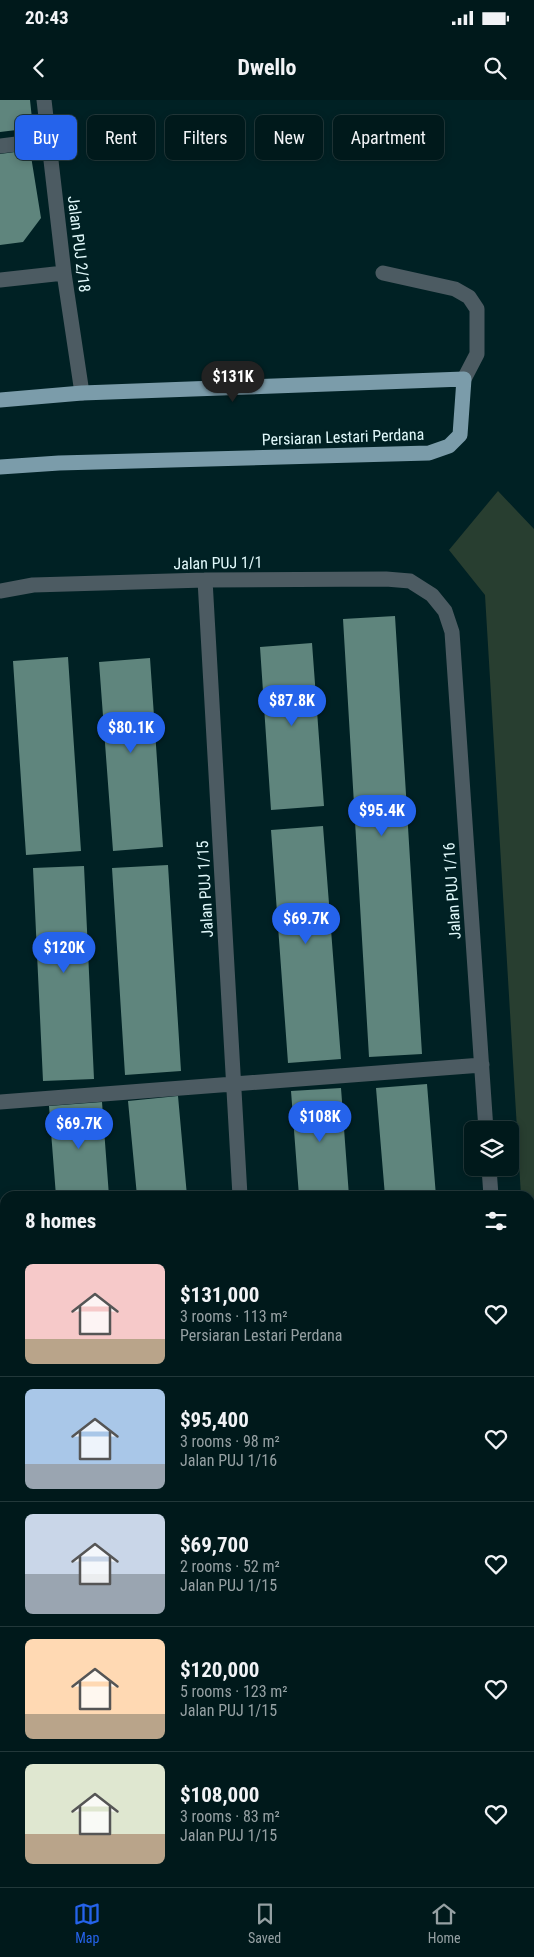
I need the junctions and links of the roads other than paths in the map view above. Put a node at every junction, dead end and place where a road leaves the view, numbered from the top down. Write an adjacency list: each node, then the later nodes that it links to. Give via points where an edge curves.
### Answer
1 (44, 100): 2 (street, Jalan PUJ 2/18)
2 (46, 115)
3 (15, 144): 4 (street)
4 (0, 146)
5 (50, 160): 6 (street, Jalan PUJ 2/18)
6 (64, 273): 8 (street); 10 (street, Jalan PUJ 2/18)
7 (382, 273): 9 (street, via 456,289 469,297 477,309 477,354)
8 (0, 280)
9 (464, 380): 10 (main road); 12 (main road, Persiaran Lestari Perdana, via 460,435 449,446 429,453)
10 (82, 393): 11 (main road)
11 (0, 400)
12 (0, 467)
13 (205, 580): 14 (street, Jalan PUJ 1/1, via 33,585); 15 (street, Jalan PUJ 1/1, via 386,579 410,581); 17 (street, Jalan PUJ 1/15)
14 (0, 591)
15 (432, 594): 16 (street, Jalan PUJ 1/16, via 445,611 452,632)
16 (482, 1065): 17 (street); 19 (street, Jalan PUJ 1/16)
17 (234, 1085): 18 (street); 21 (street, Jalan PUJ 1/15)
18 (0, 1102)
19 (485, 1121)
20 (490, 1176): 22 (street)
21 (240, 1191)
22 (491, 1191)

